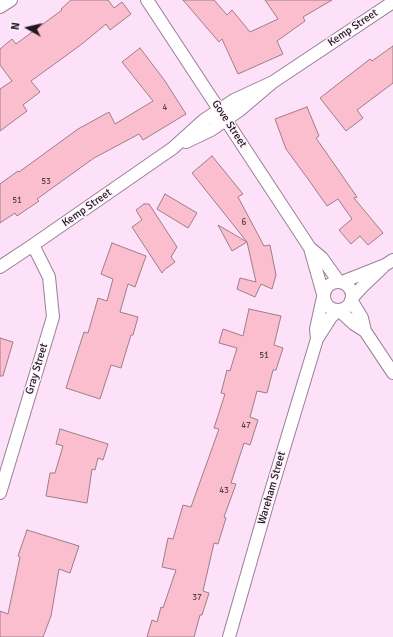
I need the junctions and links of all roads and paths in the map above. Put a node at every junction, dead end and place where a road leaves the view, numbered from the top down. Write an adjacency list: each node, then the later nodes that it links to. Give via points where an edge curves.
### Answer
1 (10, 0): 4 (street)
2 (147, 0): 5 (street, Gove Street)
3 (393, 2): 5 (street, Kemp Street, via 273,82 234,100)
4 (0, 7)
5 (223, 115): 6 (street, Kemp Street, via 211,130 173,148); 7 (street, Gove Street)
6 (33, 245): 9 (street, Kemp Street); 17 (street, Gray Street, via 49,277 53,317)
7 (310, 248): 10 (street, Gove Street, via 322,258); 11 (street, Gove Street)
8 (389, 262): 10 (street); 12 (street)
9 (0, 267)
10 (340, 282): 11 (street, via 330,284); 12 (street, via 350,289)
11 (323, 296): 13 (street, via 329,308); 15 (street, Wareham Street, via 316,329)
12 (352, 299): 13 (street, via 347,307); 14 (street, via 362,318)
13 (339, 311): 14 (street); 15 (street, Wareham Street, via 331,317)
14 (365, 331): 16 (street)
15 (317, 339): 18 (street, Wareham Street)
16 (393, 373)
17 (0, 493)
18 (229, 637)

